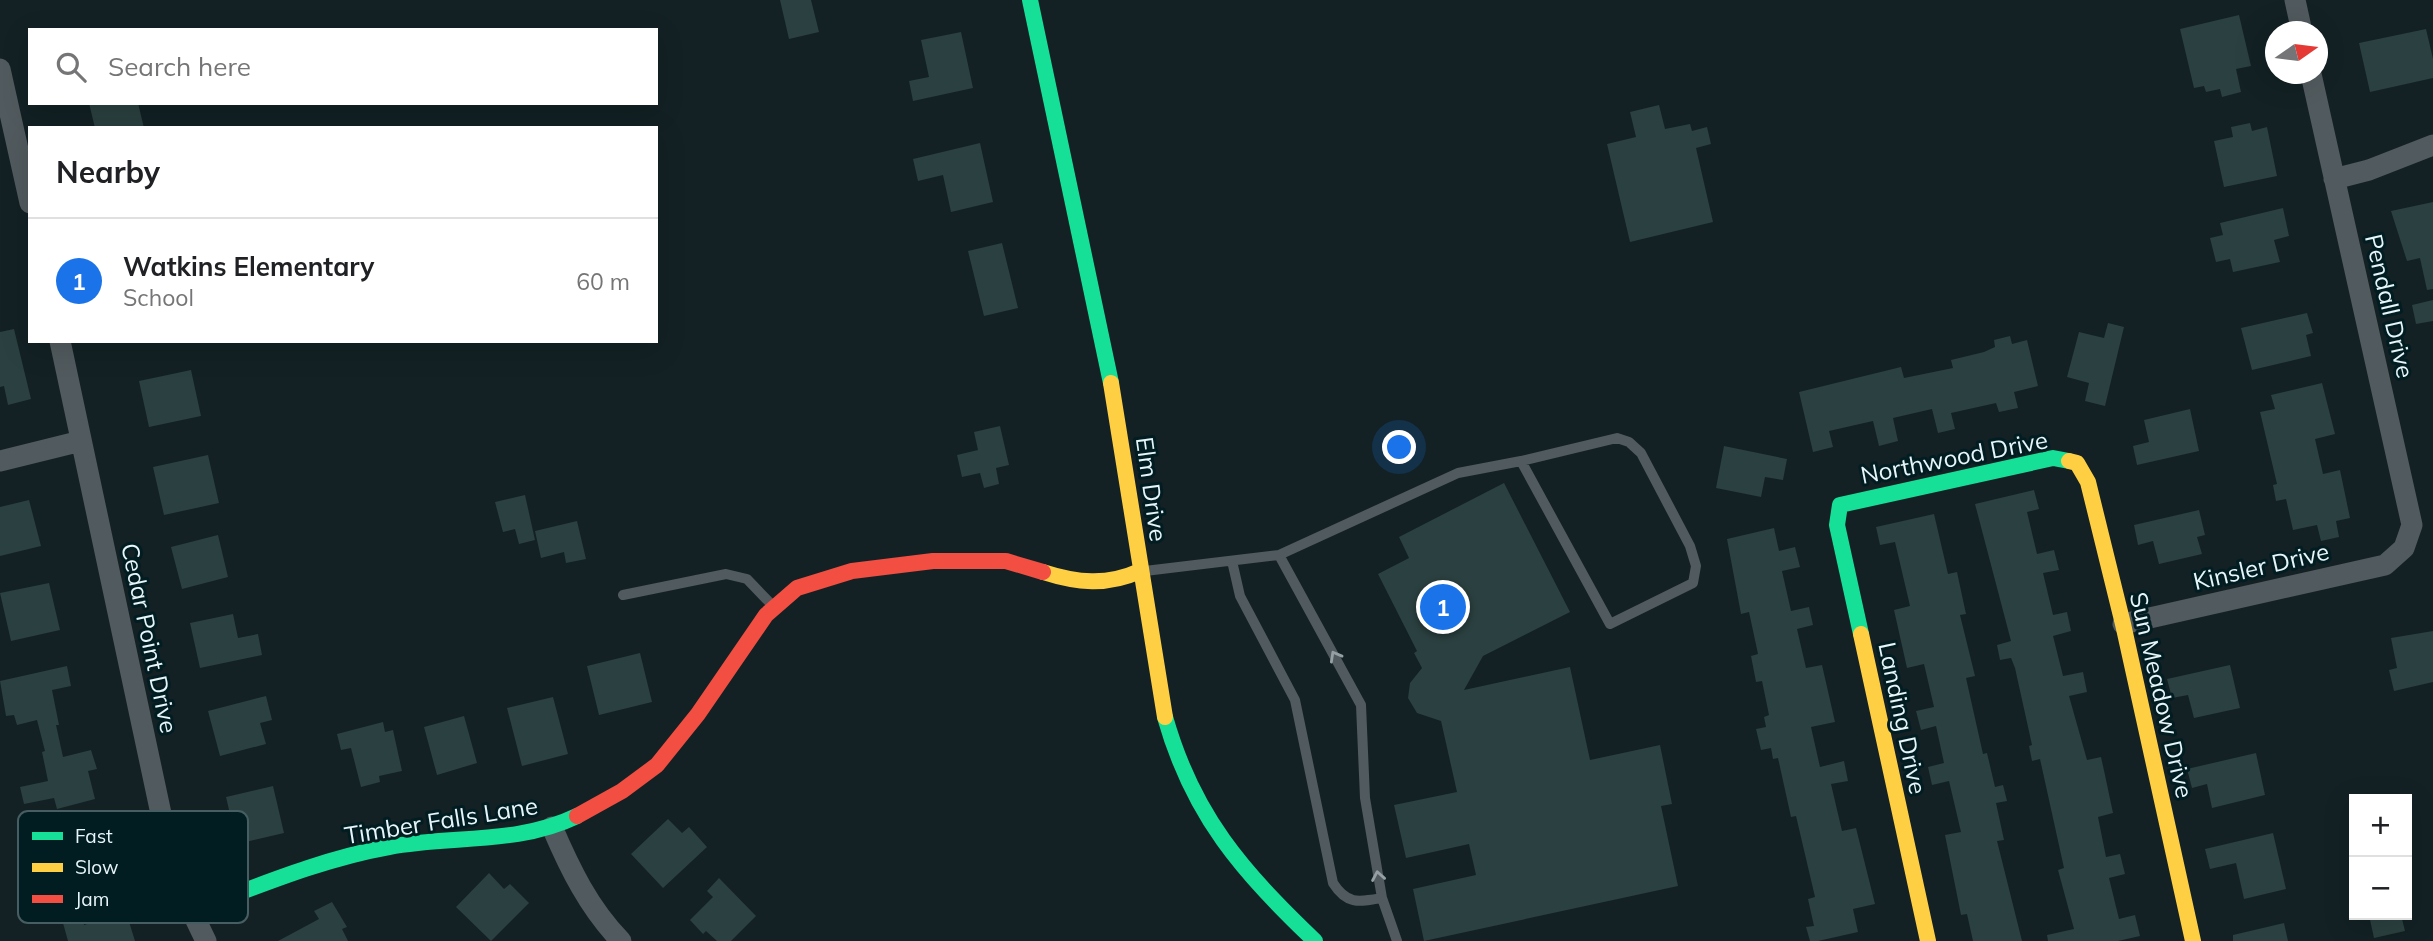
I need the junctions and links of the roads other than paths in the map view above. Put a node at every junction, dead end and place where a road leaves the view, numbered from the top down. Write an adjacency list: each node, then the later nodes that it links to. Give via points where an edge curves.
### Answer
1 (1031, 0): 18 (street, Elm Drive, via 1121,429)
2 (2295, 0): 3 (street)
3 (2300, 21)
4 (0, 69): 8 (street)
5 (2313, 84): 7 (street, Pendall Drive)
6 (2433, 145): 7 (street)
7 (2334, 179): 15 (street, Pendall Drive, via 2412,526)
8 (28, 194)
9 (60, 343): 10 (street, Cedar Point Drive)
10 (81, 441): 11 (street); 22 (street, Cedar Point Drive)
11 (0, 461)
12 (1521, 461): 12 (lane, via 1609,624 1693,583 1696,566 1690,546 1641,453 1629,442 1617,439); 16 (lane, via 1458,473)
13 (2077, 463): 14 (street, Northwood Drive, via 2053,458); 21 (street, Sun Meadow Drive, via 2088,482)
14 (1840, 505): 31 (street, Landing Drive, via 1838,525)
15 (2404, 548): 21 (street, Kinsler Drive, via 2385,565)
16 (1279, 555): 17 (lane); 25 (lane, one-way to 16, via 1365,798 1361,705)
17 (1232, 561): 18 (lane); 25 (lane, via 1240,596 1295,700 1334,883 1342,897 1352,902)
18 (1140, 571): 20 (street, Timber Falls Lane, via 1120,582 1087,583 1010,562 892,566 807,583); 29 (street, Elm Drive, via 1161,701 1178,762 1222,842)
19 (623, 595): 20 (lane, via 726,574 747,579)
20 (772, 605): 23 (street, Timber Falls Lane, via 674,747 642,778)
21 (2123, 624): 32 (street, Sun Meadow Drive)
22 (161, 811)
23 (552, 827): 24 (street, Timber Falls Lane, via 389,846); 28 (street, via 577,881)
24 (248, 891)
25 (1382, 898): 30 (lane)
26 (197, 923): 27 (street, Cedar Point Drive)
27 (206, 941)
28 (621, 941)
29 (1314, 941)
30 (1397, 941)
31 (1928, 941)
32 (2193, 941)

